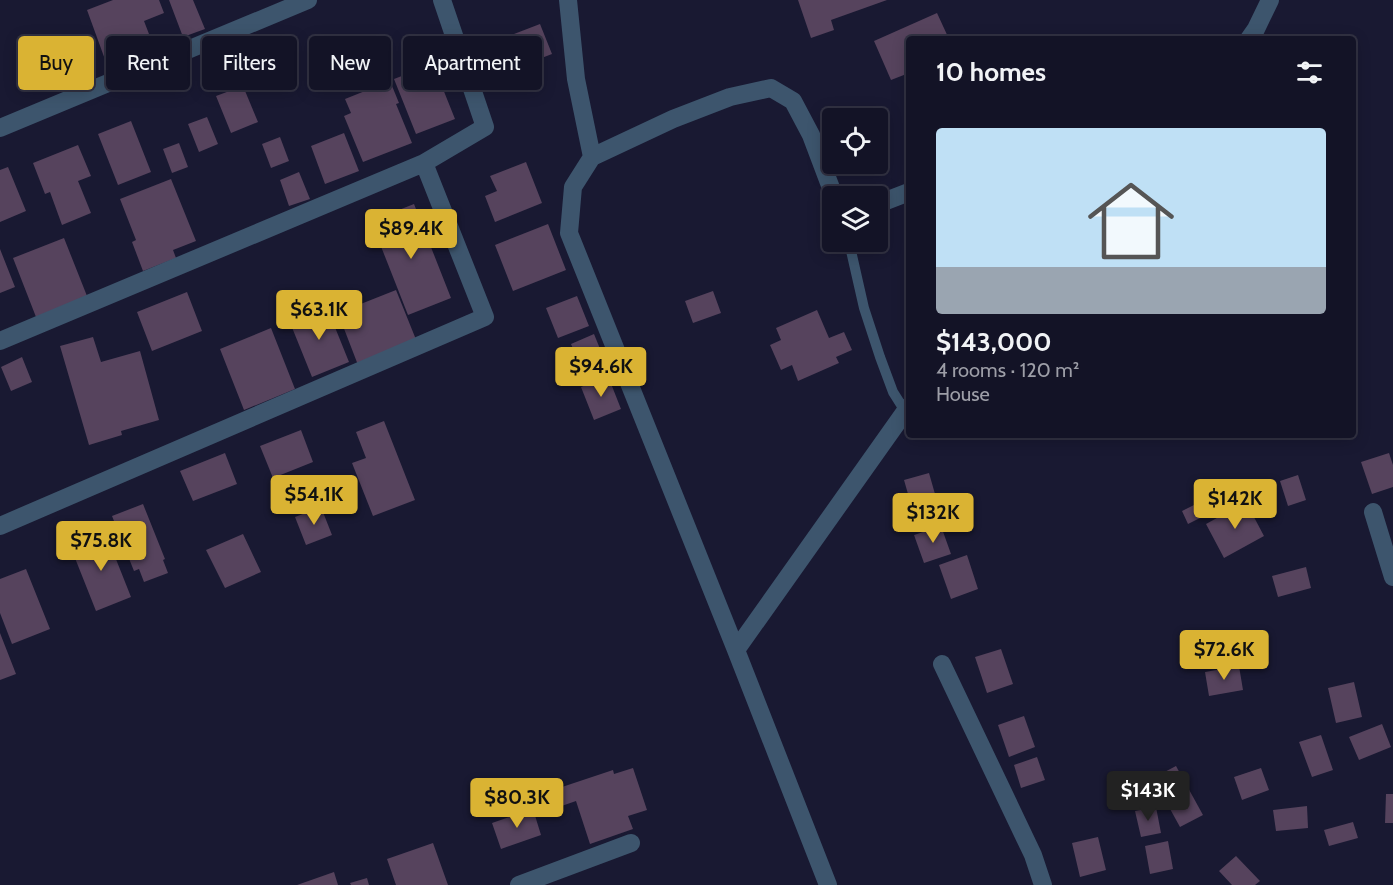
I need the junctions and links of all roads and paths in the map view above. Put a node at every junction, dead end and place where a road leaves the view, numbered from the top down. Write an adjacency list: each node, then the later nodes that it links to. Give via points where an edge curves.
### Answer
1 (308, 0): 6 (street)
2 (442, 0): 8 (street, via 485,127)
3 (568, 0): 7 (street, via 576,80)
4 (1270, 0): 5 (street)
5 (1251, 36)
6 (0, 128)
7 (592, 157): 9 (street, via 673,118 730,97 771,88 793,101); 19 (street, via 573,187 569,233)
8 (424, 163): 13 (street); 17 (street, via 485,317)
9 (830, 186)
10 (906, 193): 11 (street)
11 (888, 200)
12 (851, 252): 14 (lane, via 880,357 893,392)
13 (0, 341)
14 (906, 407)
15 (906, 409): 19 (street)
16 (1373, 512): 18 (street)
17 (0, 525)
18 (1393, 578)
19 (736, 650): 23 (street)
20 (942, 664): 24 (street, via 1033,855)
21 (631, 843): 22 (street)
22 (519, 885)
23 (828, 885)
24 (1043, 885)

